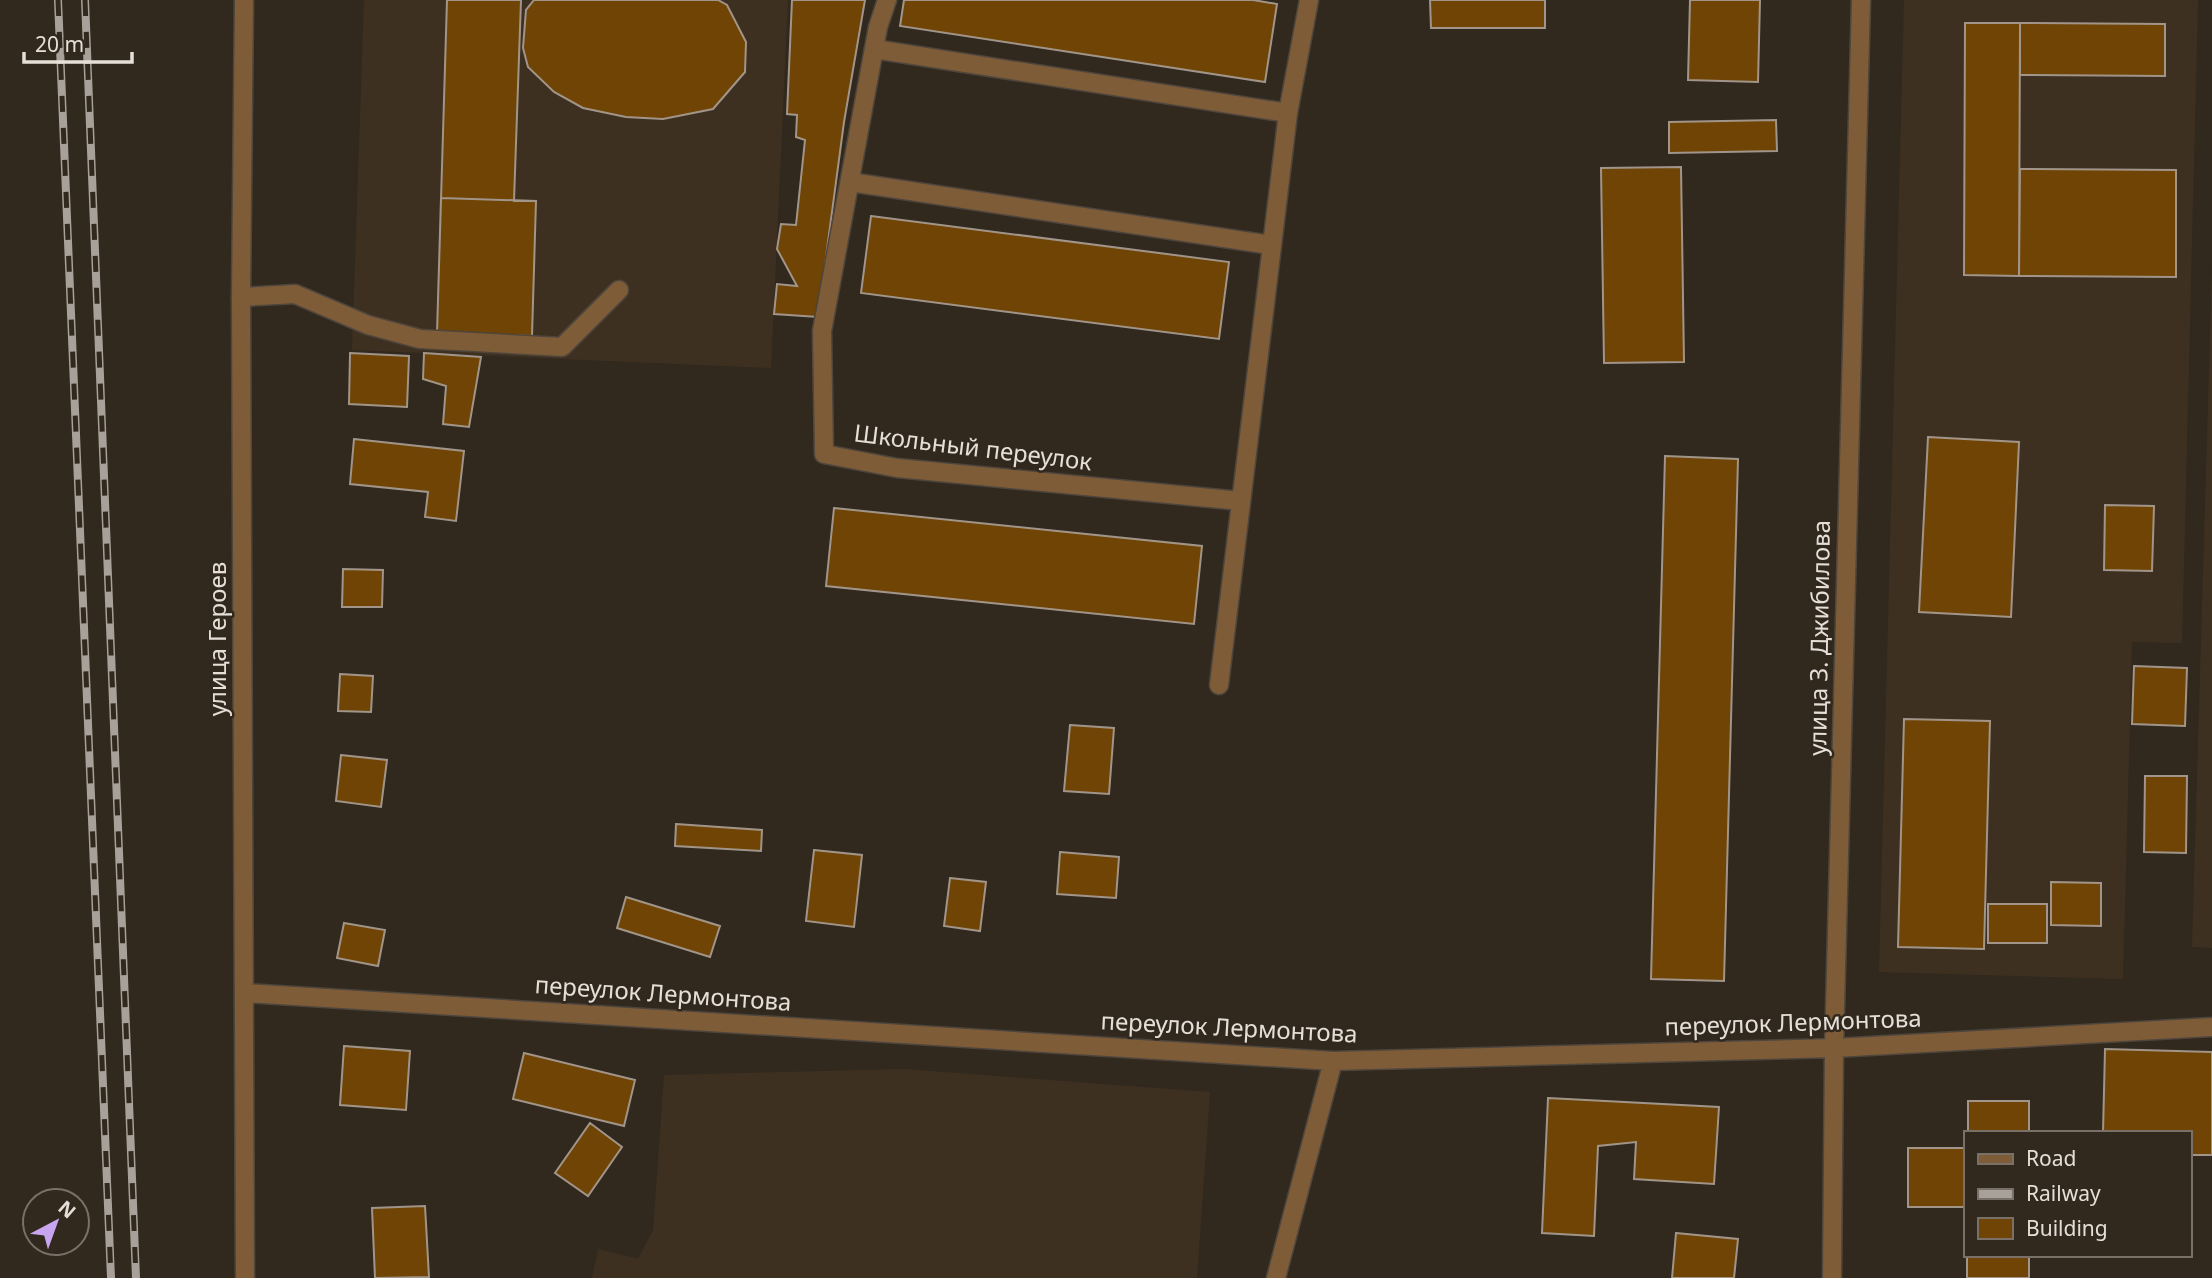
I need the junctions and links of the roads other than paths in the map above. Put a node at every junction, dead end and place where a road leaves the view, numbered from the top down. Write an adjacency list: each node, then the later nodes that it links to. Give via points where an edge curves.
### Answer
1 (244, 0): 10 (street, улица Героев)
2 (887, 0): 5 (street, Школьный переулок)
3 (1309, 0): 6 (street)
4 (1861, 0): 15 (street, улица З. Джибилова)
5 (874, 49): 6 (street); 7 (street, Школьный переулок)
6 (1288, 113): 8 (street)
7 (850, 181): 8 (street); 11 (street, Школьный переулок, via 822,331 824,454 897,468)
8 (1271, 245): 11 (street)
9 (619, 290): 10 (street, via 562,347 420,339 368,325 295,294)
10 (241, 298): 13 (street, улица Героев)
11 (1241, 501): 12 (street)
12 (1219, 685)
13 (245, 993): 16 (street, переулок Лермонтова); 17 (street, улица Героев)
14 (2212, 1027): 15 (street, переулок Лермонтова)
15 (1834, 1048): 16 (street, переулок Лермонтова); 19 (street, улица З. Джибилова)
16 (1333, 1061): 18 (street)
17 (245, 1278)
18 (1276, 1278)
19 (1832, 1278)

